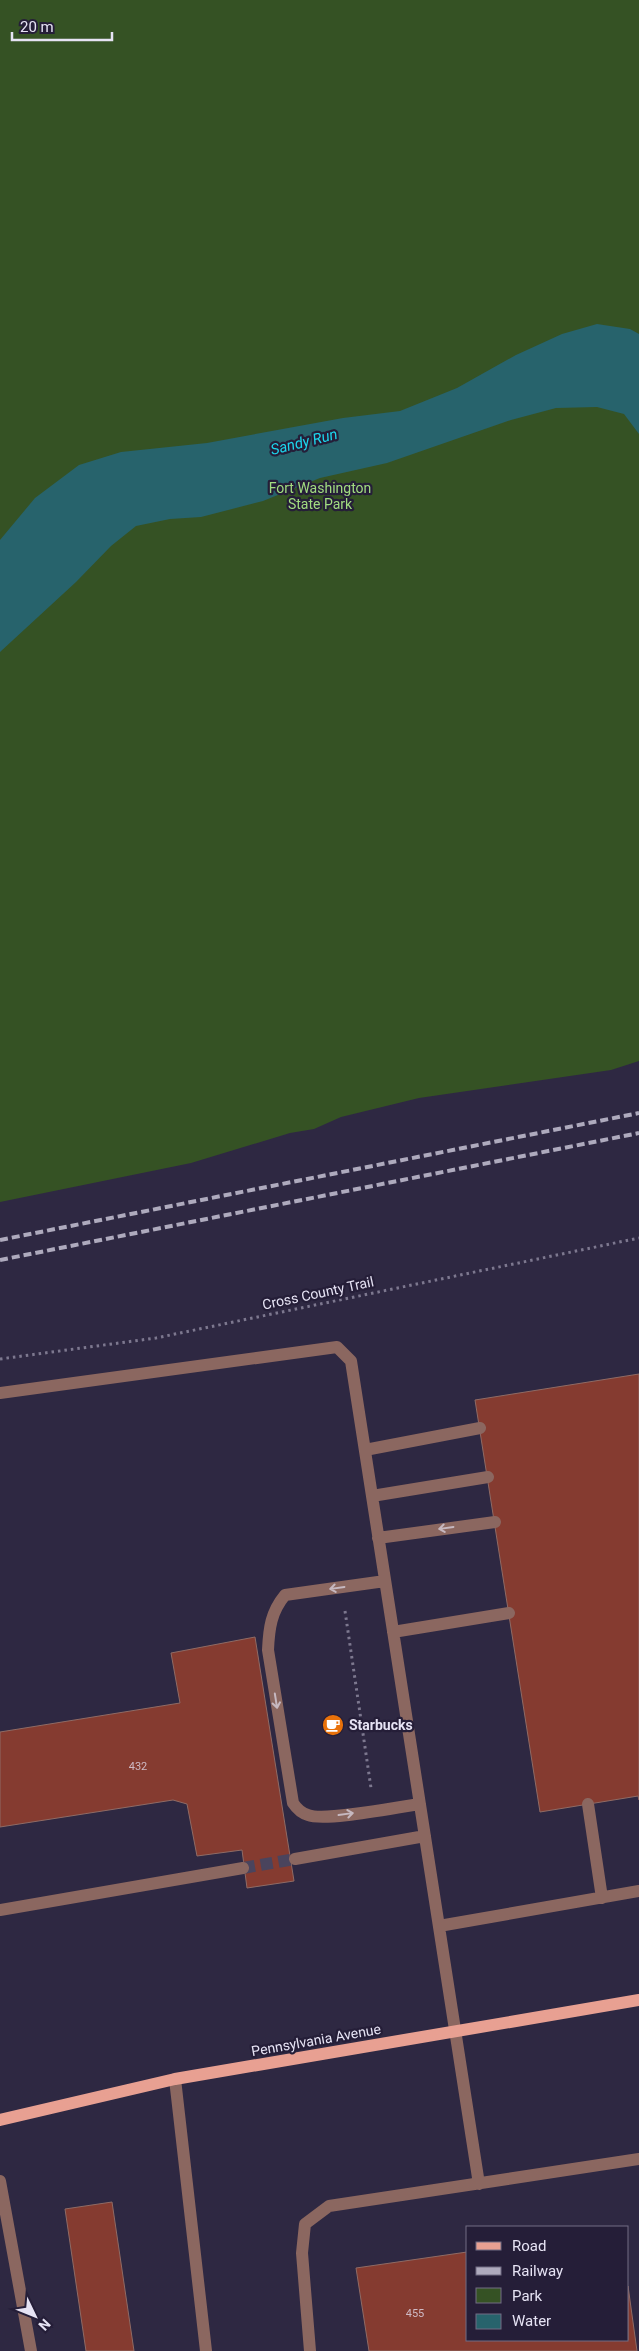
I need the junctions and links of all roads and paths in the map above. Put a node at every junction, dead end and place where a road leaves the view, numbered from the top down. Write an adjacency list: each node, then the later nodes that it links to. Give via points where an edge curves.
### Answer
1 (639, 1238): 2 (path, Cross County Trail, via 156,1338)
2 (0, 1359)
3 (0, 1393): 5 (lane, via 337,1347 351,1361)
4 (480, 1428): 5 (lane)
5 (365, 1450): 7 (lane)
6 (488, 1477): 7 (lane)
7 (372, 1496): 9 (lane)
8 (495, 1522): 9 (lane, one-way to 9)
9 (378, 1538): 10 (lane)
10 (385, 1581): 13 (lane); 15 (lane, one-way to 15, via 286,1595 269,1625 268,1650 293,1803 299,1811 309,1816 328,1817)
11 (345, 1611): 14 (path)
12 (509, 1613): 13 (lane)
13 (393, 1632): 15 (lane)
14 (372, 1789)
15 (420, 1804): 17 (lane)
16 (588, 1804): 21 (lane)
17 (425, 1836): 18 (lane); 23 (lane)
18 (295, 1859)
19 (243, 1868): 22 (lane)
20 (639, 1891): 21 (lane)
21 (602, 1898): 23 (lane)
22 (0, 1910)
23 (439, 1926): 25 (lane)
24 (639, 2000): 25 (main road, Pennsylvania Avenue)
25 (455, 2031): 26 (main road, Pennsylvania Avenue); 30 (lane)
26 (174, 2079): 27 (main road, Pennsylvania Avenue); 32 (lane)
27 (0, 2120)
28 (639, 2159): 30 (lane)
29 (0, 2181): 31 (lane)
30 (479, 2184): 33 (lane, via 329,2206 305,2224 302,2253)
31 (31, 2351)
32 (206, 2351)
33 (310, 2351)

